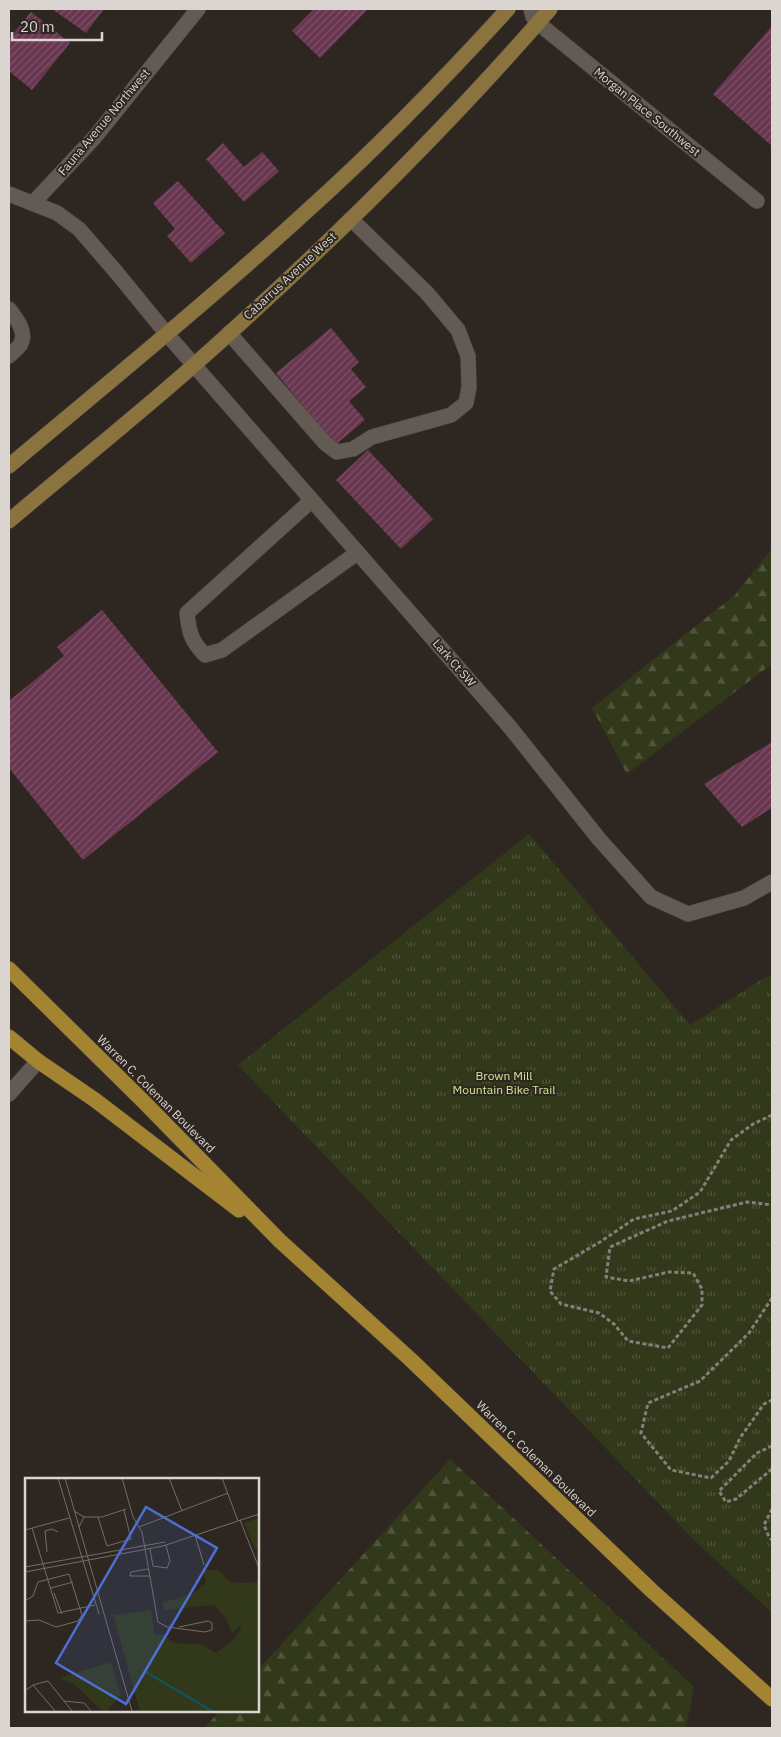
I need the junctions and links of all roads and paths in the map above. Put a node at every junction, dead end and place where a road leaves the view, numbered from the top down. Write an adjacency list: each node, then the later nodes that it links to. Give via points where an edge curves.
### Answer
1 (198, 9): 8 (street, Fauna Avenue Northwest, via 94,138)
2 (508, 9): 11 (main road, via 338,182)
3 (531, 9): 5 (street, via 532,17)
4 (550, 9): 5 (main road, Cabarrus Avenue West)
5 (538, 23): 7 (street, Morgan Place Southwest); 9 (main road, Cabarrus Avenue West)
6 (9, 194): 8 (street)
7 (757, 201)
8 (33, 204): 11 (street, via 57,214 79,229)
9 (351, 219): 12 (main road, Cabarrus Avenue West); 12 (street, via 426,293 458,330 468,356 466,403 451,415 372,436 353,449 337,452 325,444)
10 (9, 309): 13 (street, via 23,332 22,344)
11 (166, 333): 14 (street, Lark Ct SW); 15 (main road)
12 (229, 333): 14 (main road, Cabarrus Avenue West)
13 (9, 356)
14 (194, 365): 16 (street, Lark Ct SW); 17 (main road, Cabarrus Avenue West)
15 (9, 466)
16 (312, 500): 18 (street, Lark Ct SW); 18 (street, via 187,613 188,632 196,647 205,655 222,650)
17 (9, 521)
18 (357, 553): 19 (street, Lark Ct SW, via 509,726 599,839 651,898 688,914 744,898)
19 (772, 882)
20 (9, 969): 26 (highway, Warren C. Coleman Boulevard)
21 (9, 1037): 22 (highway, Warren C. Coleman Boulevard)
22 (38, 1061): 23 (street); 26 (highway, Warren C. Coleman Boulevard, via 95,1100)
23 (9, 1094)
24 (772, 1115): 25 (path, via 731,1140 700,1192 672,1211 634,1219 554,1269 550,1291 561,1304 599,1313 614,1324 628,1341 668,1348 702,1305 702,1289 693,1273 669,1272 629,1281 606,1276 610,1247 668,1221 748,1202)
25 (772, 1205)
26 (280, 1241): 33 (highway, Warren C. Coleman Boulevard, via 410,1359 651,1590)
27 (772, 1298): 28 (path, via 749,1333 700,1381 648,1402 640,1433 671,1470 711,1478 730,1461 740,1438 764,1404)
28 (772, 1400)
29 (772, 1446): 30 (path, via 757,1453 719,1491 726,1502 736,1499)
30 (772, 1469)
31 (772, 1509): 32 (path, via 764,1525)
32 (772, 1540)
33 (772, 1699)

